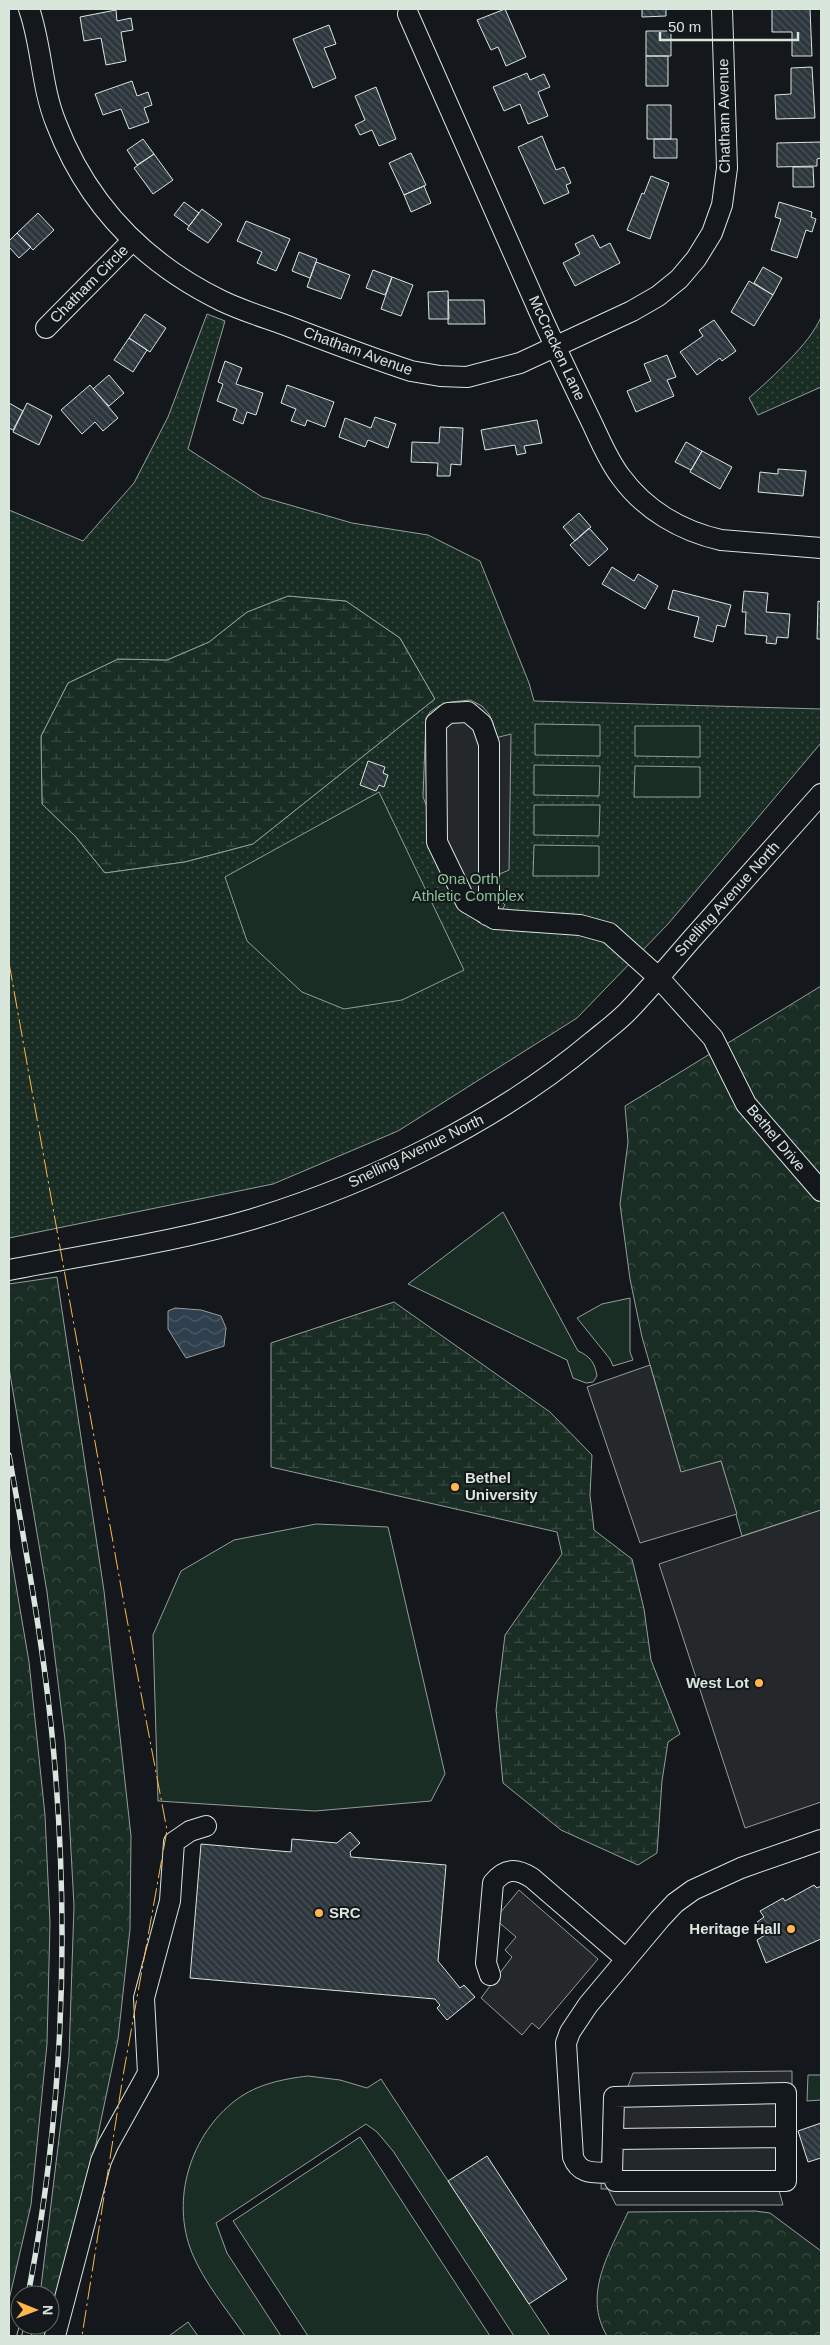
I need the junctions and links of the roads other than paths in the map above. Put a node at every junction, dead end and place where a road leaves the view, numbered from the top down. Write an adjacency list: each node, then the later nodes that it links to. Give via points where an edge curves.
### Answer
1 (29, 9): 4 (street, Chatham Avenue, via 55,121 70,158 89,190)
2 (722, 9): 6 (street, Chatham Avenue, via 727,168 722,205 712,234 679,280 658,296)
3 (408, 14): 6 (street, McCracken Lane)
4 (132, 241): 5 (street, Chatham Circle); 6 (street, Chatham Avenue, via 162,266 224,302 411,371 467,377 520,363)
5 (46, 328)
6 (555, 347): 7 (street, McCracken Lane, via 606,454 638,497 658,514 681,527 721,540)
7 (821, 548)
8 (821, 794): 10 (street, Snelling Avenue North)
9 (487, 915): 9 (street, via 466,902 437,842 436,723 448,713 468,712 482,724 488,744 490,899); 10 (street, Bethel Drive, via 495,919 580,924 609,933)
10 (658, 977): 11 (street, Bethel Drive, via 713,1038 746,1104); 12 (street, Snelling Avenue North, via 629,1010 530,1089 484,1118 371,1174 251,1220)
11 (817, 1184)
12 (9, 1270)
13 (206, 1826): 20 (street, via 190,1831 174,1842 170,1902 144,1998 148,2073 101,2162)
14 (821, 1840): 15 (street, via 741,1868 693,1890 675,1903)
15 (626, 1959): 16 (street, via 532,1878 522,1872 511,1871 500,1874 493,1883 486,1963); 19 (street, via 588,2004 566,2043 573,2157 585,2172)
16 (490, 1975)
17 (786, 2137): 18 (street); 18 (street, via 786,2093 614,2097); 19 (street, via 786,2180 615,2181)
18 (613, 2139): 19 (street)
19 (612, 2173)
20 (55, 2336)

